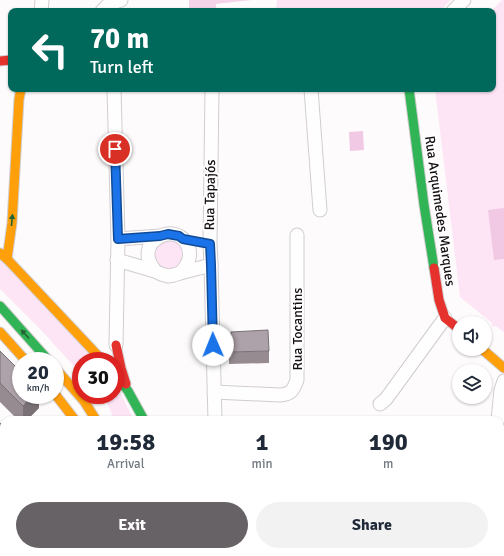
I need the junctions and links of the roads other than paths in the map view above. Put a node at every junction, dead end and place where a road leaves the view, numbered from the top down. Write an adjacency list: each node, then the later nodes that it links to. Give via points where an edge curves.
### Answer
1 (121, 0): 3 (street)
2 (464, 0): 4 (street)
3 (105, 8)
4 (456, 8)
5 (21, 92): 16 (main road, one-way to 5, via 12,223)
6 (114, 92): 13 (street)
7 (212, 92): 15 (street, Rua Tapajós)
8 (310, 92): 10 (street)
9 (409, 92): 22 (main road, Rua Arquimedes Marques, via 433,267)
10 (320, 210)
11 (297, 235): 36 (street, Rua Tocantins, via 297,380 294,388 287,394)
12 (160, 236): 13 (street); 14 (street, via 174,234); 19 (street, via 154,240 148,252 148,259)
13 (118, 239): 17 (street)
14 (183, 239): 15 (street); 20 (street, via 190,250 190,257)
15 (210, 244): 18 (street, Rua Tapajós)
16 (4, 256): 28 (main road)
17 (117, 260): 19 (street); 25 (street)
18 (211, 265): 20 (street); 36 (street, Rua Tapajós)
19 (155, 271): 20 (street, via 168,276)
20 (180, 272)
21 (0, 306): 27 (main road, one-way to 21)
22 (445, 318): 23 (main road); 38 (street)
23 (452, 324)
24 (0, 332): 26 (main road)
25 (116, 345): 29 (main road); 35 (main road)
26 (18, 352)
27 (41, 352)
28 (95, 352)
29 (113, 352)
30 (490, 356): 31 (main road)
31 (504, 368)
32 (64, 378): 40 (main road)
33 (504, 381): 43 (street)
34 (124, 385): 35 (main road)
35 (128, 391): 41 (main road)
36 (214, 392): 42 (street, Rua Tapajós)
37 (63, 404): 39 (main road)
38 (380, 404)
39 (72, 416)
40 (93, 416)
41 (142, 416)
42 (215, 416)
43 (498, 416)

